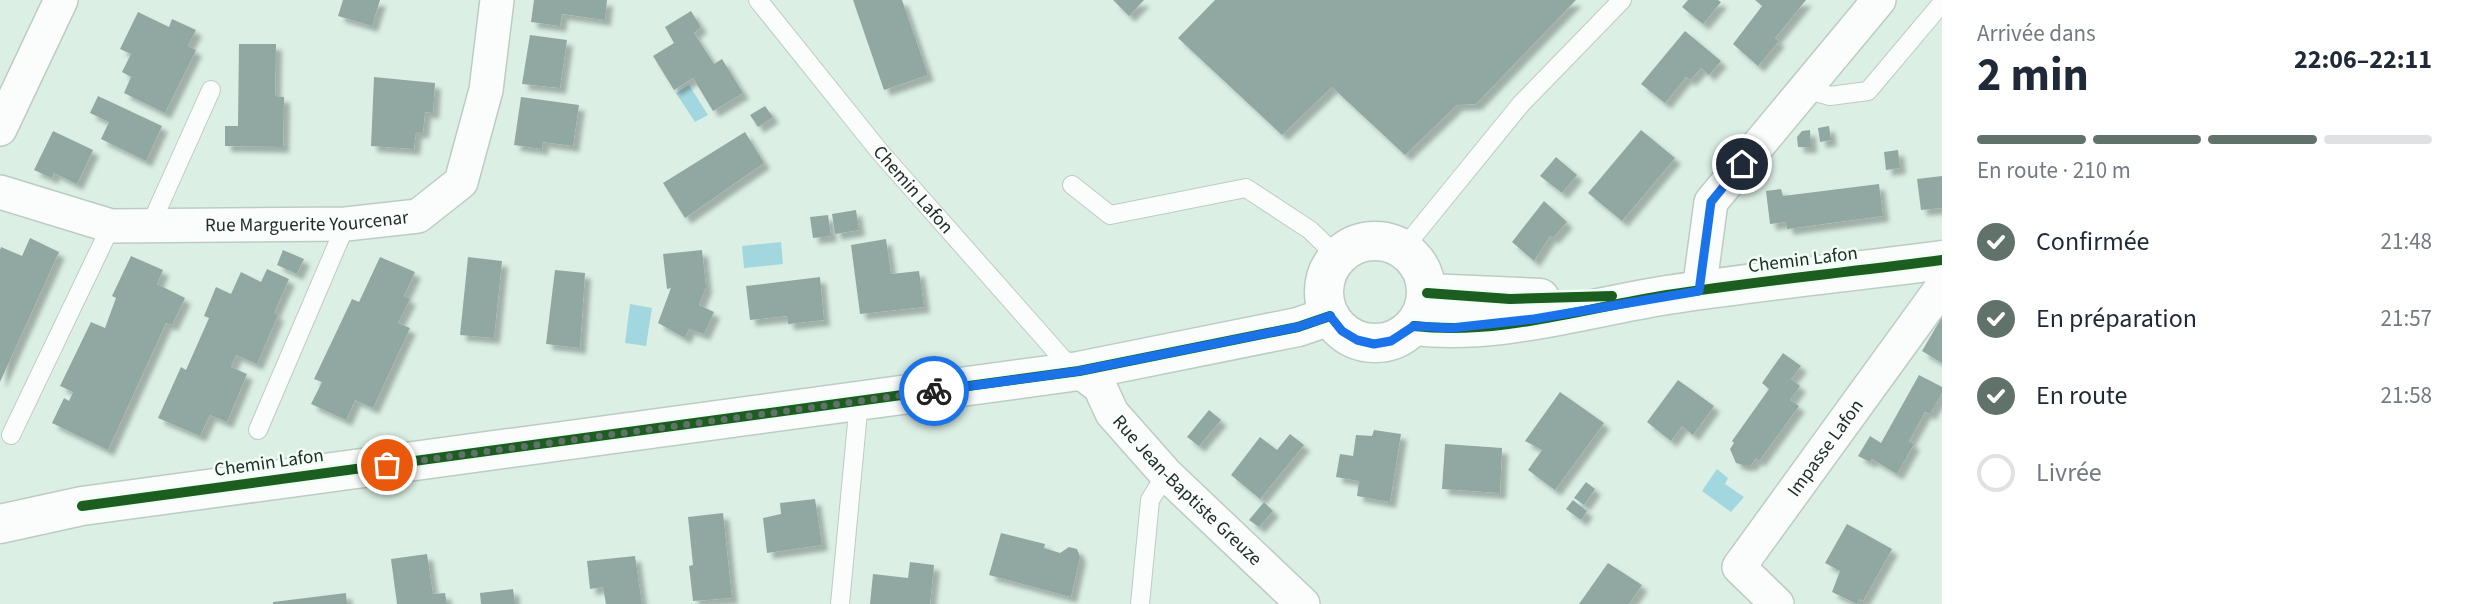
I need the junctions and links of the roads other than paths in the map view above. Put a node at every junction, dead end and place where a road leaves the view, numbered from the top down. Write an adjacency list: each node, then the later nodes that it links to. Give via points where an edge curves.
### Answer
1 (61, 0): 9 (street)
2 (497, 0): 12 (street, Rue Marguerite Yourcenar, via 486,90 461,182 418,216)
3 (758, 0): 22 (lane, Chemin Lafon, via 880,152 1062,358)
4 (1622, 0): 15 (lane, via 1521,104)
5 (1879, 0): 7 (street)
6 (1942, 3): 7 (lane, via 1868,91 1830,96)
7 (1805, 89): 19 (street, via 1711,202)
8 (211, 90): 14 (lane)
9 (0, 129)
10 (1072, 185): 16 (lane, via 1110,215 1246,188 1310,230)
11 (0, 192): 13 (street, Rue Marguerite Yourcenar)
12 (346, 225): 14 (street, Rue Marguerite Yourcenar); 24 (lane)
13 (111, 226): 14 (street, Rue Marguerite Yourcenar); 25 (lane)
14 (150, 226)
15 (1403, 249): 16 (street, via 1368,241); 20 (street, via 1421,269)
16 (1338, 257): 21 (street, via 1328,272 1324,291)
17 (1942, 260): 19 (street, Chemin Lafon)
18 (1942, 288): 31 (street, Impasse Lafon, via 1739,567)
19 (1683, 293): 20 (street, Chemin Lafon, via 1534,319 1446,328)
20 (1421, 309): 21 (street, via 1391,341 1374,344 1342,331)
21 (1330, 316): 22 (street, Chemin Lafon, via 1298,327)
22 (1079, 371): 23 (street, Chemin Lafon); 26 (street, Rue Jean-Baptiste Greuze, via 1100,387 1112,413)
23 (859, 401): 27 (street, Chemin Lafon, via 52,510); 28 (lane)
24 (258, 430)
25 (11, 435)
26 (1166, 474): 29 (lane, via 1150,500); 30 (street, Rue Jean-Baptiste Greuze)
27 (0, 524)
28 (840, 604)
29 (1140, 604)
30 (1303, 604)
31 (1777, 604)

